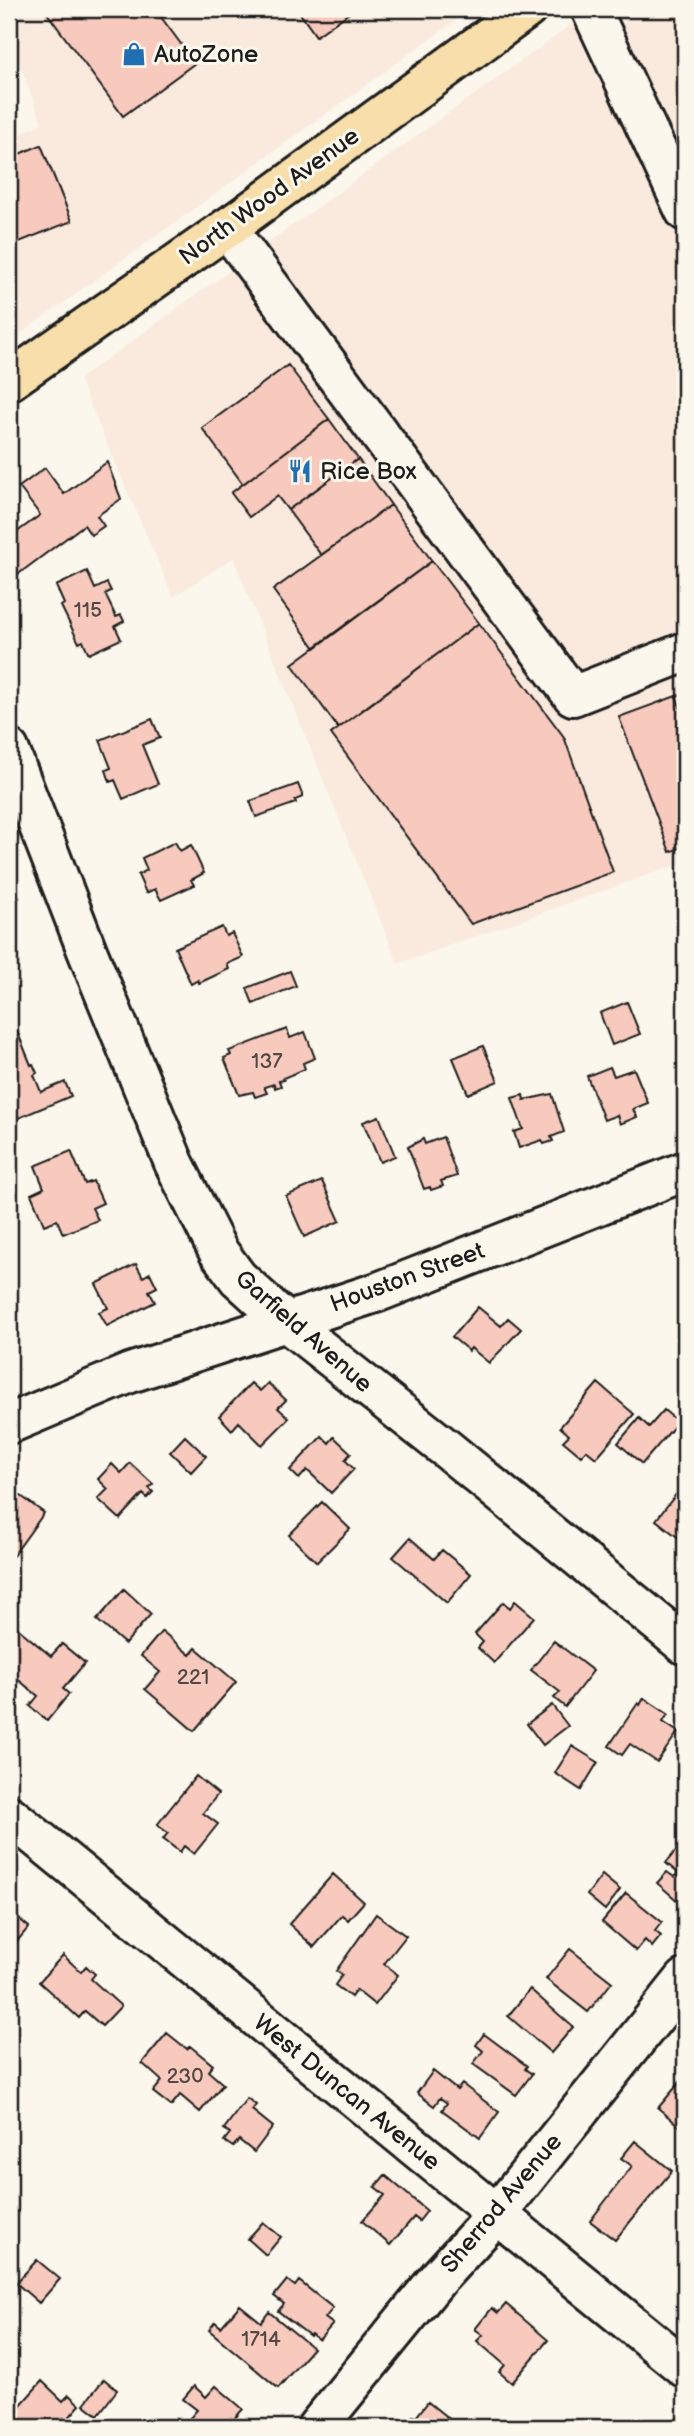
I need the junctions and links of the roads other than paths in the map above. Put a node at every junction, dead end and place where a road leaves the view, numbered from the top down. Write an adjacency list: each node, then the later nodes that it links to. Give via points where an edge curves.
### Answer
1 (527, 9): 4 (main road, North Wood Avenue)
2 (591, 9): 3 (street)
3 (685, 211)
4 (227, 228): 5 (main road, North Wood Avenue); 6 (street, via 573,696)
5 (9, 381)
6 (685, 652)
7 (9, 750): 9 (street, Garfield Avenue, via 174,1163 218,1251 238,1278)
8 (685, 1171): 9 (street, Houston Street, via 378,1292)
9 (285, 1321): 10 (street, Houston Street, via 130,1373); 11 (street, Garfield Avenue)
10 (9, 1424)
11 (683, 1639)
12 (9, 1815): 14 (street, West Duncan Avenue)
13 (685, 1979): 14 (street, Sherrod Avenue)
14 (496, 2215): 15 (street, West Duncan Avenue); 16 (street, Sherrod Avenue)
15 (685, 2368)
16 (317, 2427)

